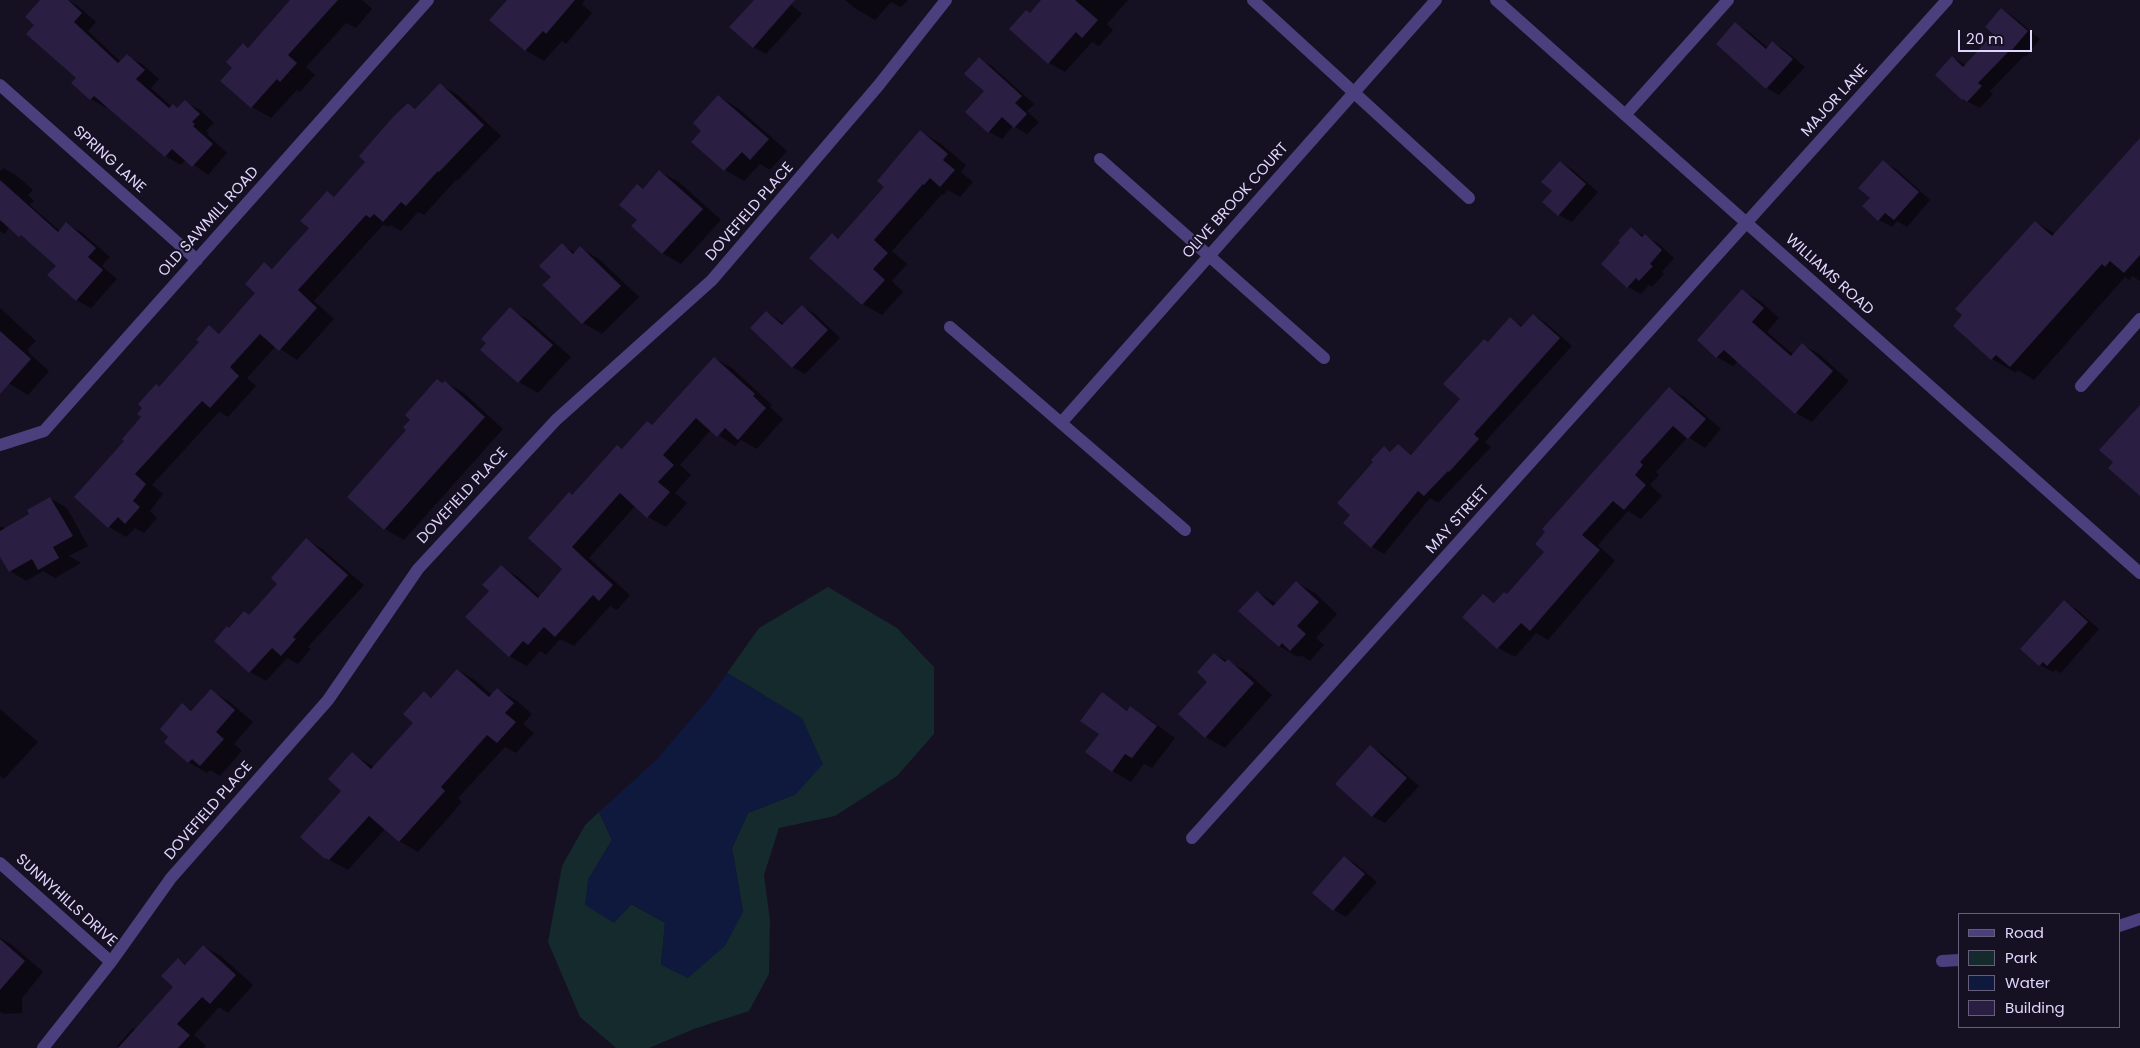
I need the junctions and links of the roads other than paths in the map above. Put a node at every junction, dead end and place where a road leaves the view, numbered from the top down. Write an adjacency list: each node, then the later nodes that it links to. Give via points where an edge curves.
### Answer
1 (428, 0): 15 (street, OLD SAWMILL ROAD)
2 (946, 0): 30 (street, DOVEFIELD PLACE, via 878,86 712,280 556,420 418,569 328,700 171,878)
3 (1253, 0): 9 (street)
4 (1436, 0): 9 (street, OLIVE BROOK COURT)
5 (1496, 0): 10 (street, WILLIAMS ROAD)
6 (1728, 0): 10 (street)
7 (1947, 0): 13 (street, MAJOR LANE)
8 (0, 85): 15 (street, SPRING LANE)
9 (1354, 92): 12 (street); 14 (street, OLIVE BROOK COURT)
10 (1625, 115): 13 (street, WILLIAMS ROAD)
11 (1100, 159): 14 (street)
12 (1469, 198)
13 (1747, 224): 23 (street, WILLIAMS ROAD); 24 (street, MAY STREET)
14 (1209, 256): 18 (street); 20 (street, OLIVE BROOK COURT)
15 (197, 260): 21 (street, OLD SAWMILL ROAD, via 44,431)
16 (2140, 319): 19 (street)
17 (950, 327): 20 (street)
18 (1324, 358)
19 (2081, 386)
20 (1061, 423): 22 (street)
21 (1, 445)
22 (1185, 530)
23 (2140, 573)
24 (1192, 838)
25 (0, 863): 30 (street, SUNNYHILLS DRIVE)
26 (2140, 919): 27 (street)
27 (2120, 926)
28 (1958, 960): 29 (street)
29 (1942, 961)
30 (111, 962): 31 (street, DOVEFIELD PLACE)
31 (43, 1048)

